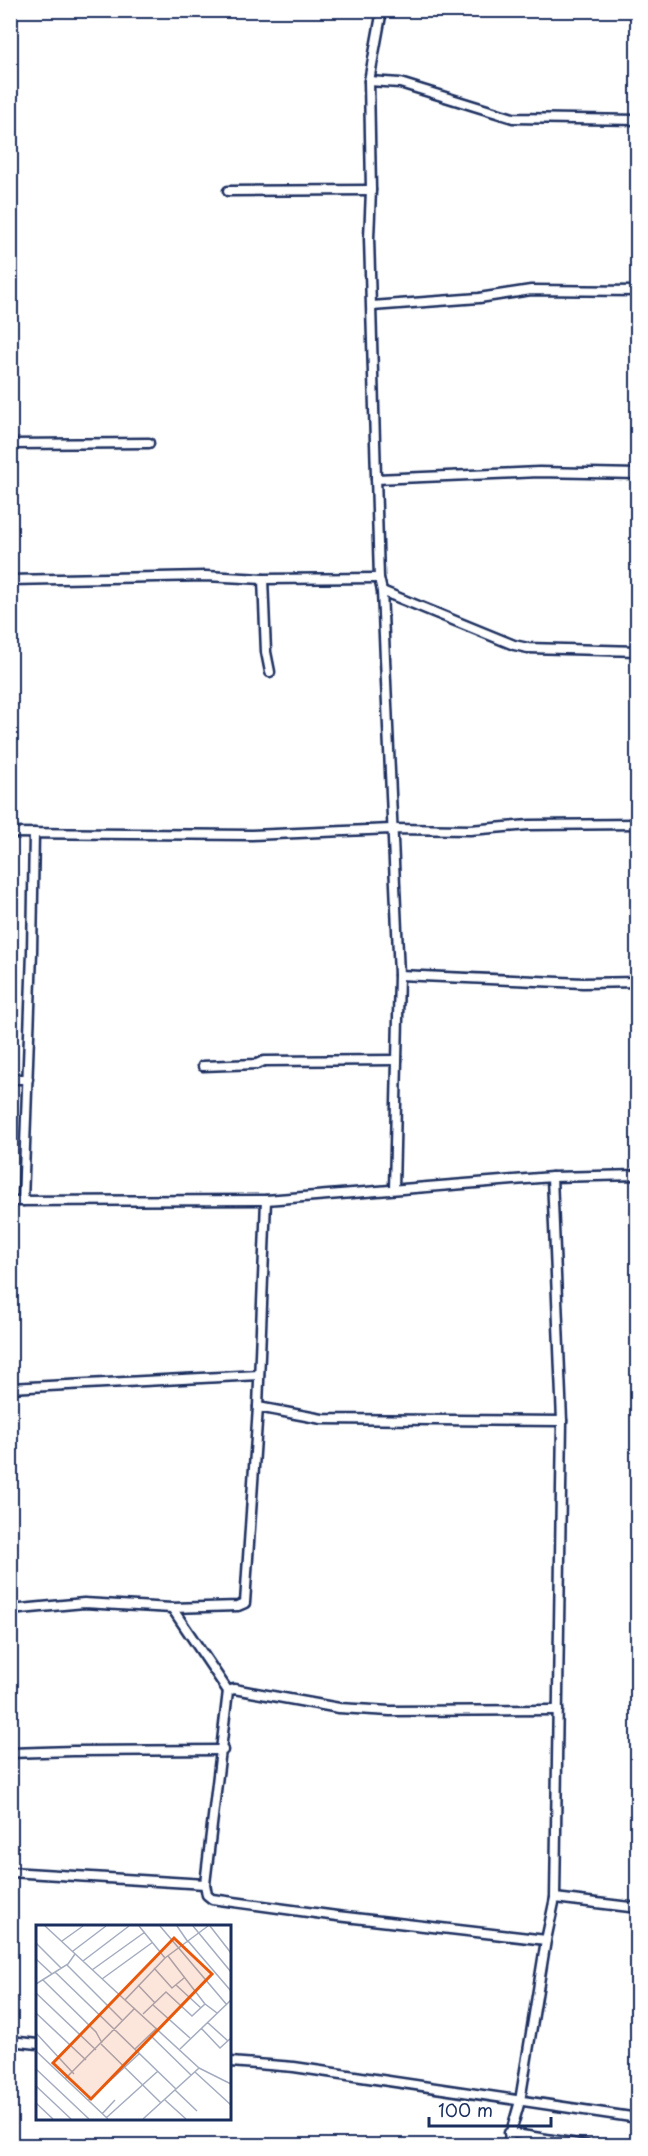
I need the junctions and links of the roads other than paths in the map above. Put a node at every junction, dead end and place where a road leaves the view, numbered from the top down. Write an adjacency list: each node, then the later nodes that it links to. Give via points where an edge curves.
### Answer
1 (382, 10): 2 (street)
2 (369, 81): 3 (street, via 400,83 513,118); 4 (street)
3 (638, 120)
4 (371, 190): 5 (street); 7 (street)
5 (228, 191)
6 (638, 291): 7 (street, via 531,290)
7 (372, 306): 11 (street)
8 (149, 443): 9 (street)
9 (10, 444)
10 (638, 474): 11 (street, via 539,472)
11 (376, 479): 12 (street)
12 (379, 578): 13 (street); 15 (street)
13 (263, 579): 14 (street, via 206,576); 17 (street)
14 (10, 580)
15 (382, 591): 16 (street, via 514,645); 19 (street)
16 (638, 651)
17 (270, 672)
18 (638, 824): 19 (street)
19 (391, 829): 21 (street, via 252,835); 22 (street)
20 (10, 833): 21 (street)
21 (34, 833): 27 (street)
22 (399, 975): 23 (street); 24 (street)
23 (638, 982)
24 (397, 1060): 25 (street, via 264,1061); 30 (street)
25 (203, 1066)
26 (10, 1079): 27 (street)
27 (28, 1079): 31 (street)
28 (638, 1175): 29 (street)
29 (552, 1177): 30 (street); 37 (street)
30 (394, 1189): 32 (street)
31 (23, 1200): 32 (street); 33 (street)
32 (266, 1200): 34 (street)
33 (10, 1201)
34 (259, 1375): 35 (street); 36 (street)
35 (10, 1388)
36 (258, 1407): 37 (street, via 322,1419); 38 (street, via 245,1604)
37 (562, 1421): 41 (street)
38 (172, 1608): 39 (street, via 84,1603); 40 (street)
39 (10, 1610)
40 (228, 1691): 41 (street, via 339,1708 390,1711); 42 (street)
41 (558, 1710): 46 (street)
42 (223, 1750): 43 (street); 45 (street)
43 (10, 1754)
44 (10, 1872): 45 (street)
45 (205, 1884): 48 (street, via 212,1899)
46 (555, 1898): 47 (street); 48 (street)
47 (638, 1908)
48 (546, 1940): 52 (street)
49 (10, 2041): 50 (street)
50 (36, 2044)
51 (231, 2062): 52 (street, via 294,2067)
52 (520, 2101): 53 (street); 54 (street)
53 (638, 2118)
54 (509, 2133): 55 (street); 56 (street)
55 (507, 2145)
56 (590, 2145)

